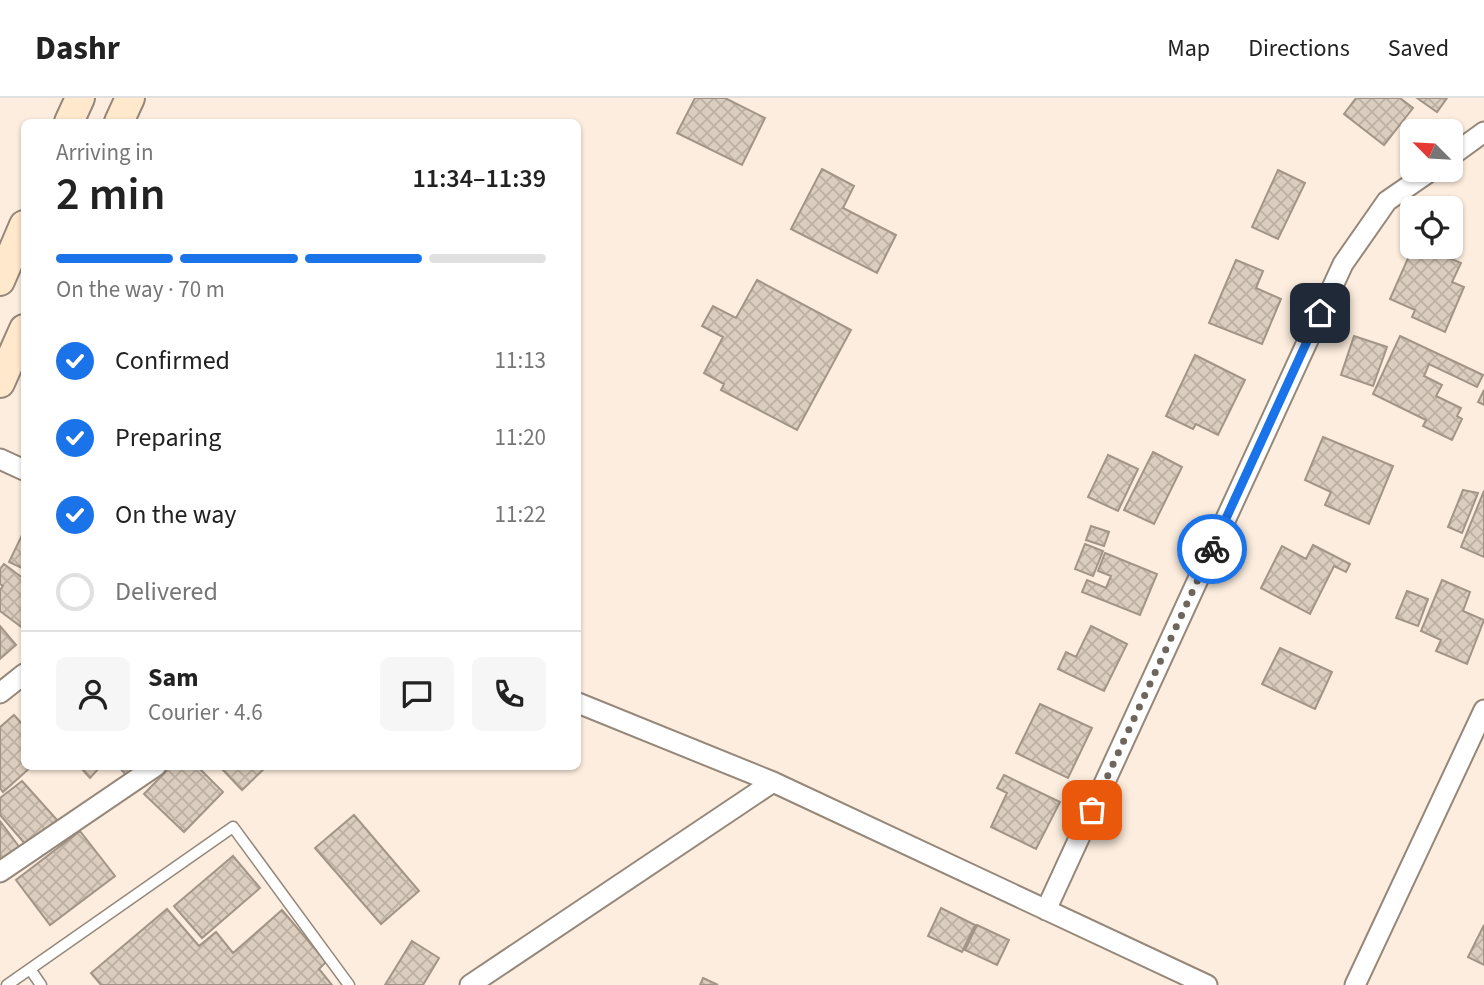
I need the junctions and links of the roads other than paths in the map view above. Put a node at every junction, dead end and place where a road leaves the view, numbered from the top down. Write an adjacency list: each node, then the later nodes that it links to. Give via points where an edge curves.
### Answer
1 (80, 98): 3 (main road)
2 (130, 98): 4 (main road)
3 (70, 119)
4 (120, 119)
5 (1484, 132): 6 (street)
6 (1463, 147)
7 (1415, 182): 21 (street, via 1387,201 1343,264)
8 (21, 232): 9 (main road)
9 (0, 281)
10 (21, 337): 11 (main road)
11 (0, 383)
12 (0, 458): 13 (street)
13 (21, 468)
14 (21, 676): 15 (street)
15 (0, 693)
16 (581, 704): 19 (street)
17 (1484, 710): 28 (street)
18 (150, 770): 20 (street)
19 (773, 782): 21 (street); 26 (street)
20 (0, 872)
21 (1046, 910): 27 (street)
22 (30, 969): 23 (lane); 24 (lane); 25 (lane, via 233,827)
23 (7, 985)
24 (41, 985)
25 (349, 985)
26 (470, 985)
27 (1207, 985)
28 (1355, 985)

